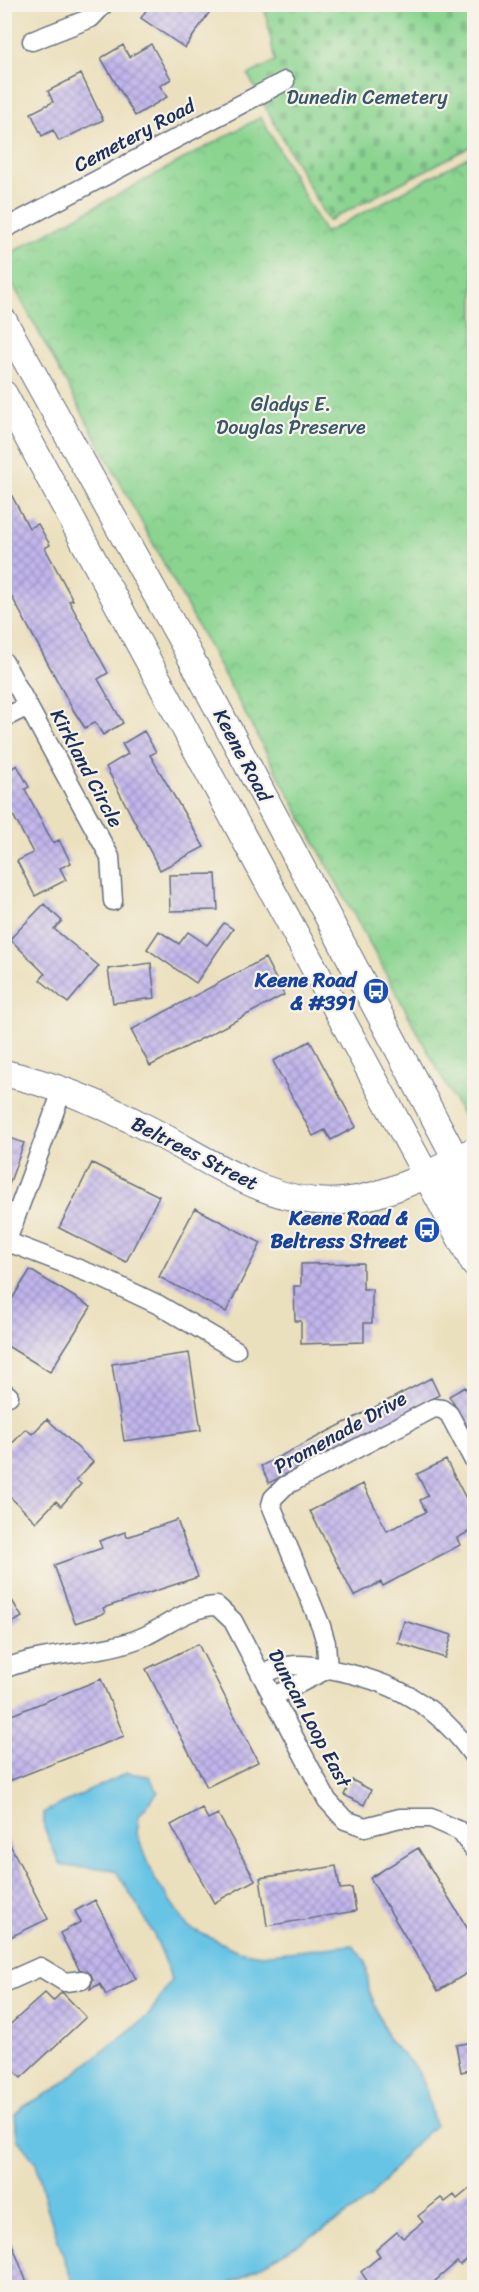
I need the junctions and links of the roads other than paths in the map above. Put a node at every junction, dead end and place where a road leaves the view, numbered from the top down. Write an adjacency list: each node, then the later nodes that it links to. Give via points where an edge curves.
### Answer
1 (104, 4): 2 (street, via 91,18)
2 (32, 41)
3 (285, 81): 4 (street, Cemetery Road)
4 (4, 229)
5 (4, 321): 14 (main road, Keene Road)
6 (4, 394): 10 (main road, Keene Road)
7 (4, 662): 8 (street, Kirkland Circle)
8 (28, 706): 9 (street); 11 (street, Kirkland Circle, via 110,857)
9 (4, 718)
10 (246, 842): 14 (main road, via 290,889 421,1134 441,1154); 15 (main road, Keene Road)
11 (113, 901)
12 (4, 1073): 13 (main road, Beltrees Street)
13 (62, 1091): 15 (main road, Beltrees Street, via 145,1127 244,1180 296,1197 341,1201 367,1197); 18 (street)
14 (465, 1155): 15 (main road, Beltrees Street); 16 (main road, Keene Road)
15 (426, 1174): 17 (main road, via 453,1189); 19 (main road, Keene Road)
16 (474, 1193)
17 (474, 1224)
18 (6, 1246): 20 (street, via 102,1278 159,1305)
19 (474, 1264)
20 (236, 1350)
21 (474, 1461): 23 (street, Promenade Drive, via 448,1414 442,1408 434,1408 285,1486 273,1497 273,1513 321,1626)
22 (4, 1669): 24 (street, Duncan Loop East, via 32,1658 142,1637 194,1611 217,1606 233,1621)
23 (328, 1669): 24 (street, via 285,1665); 25 (street); 26 (street, via 367,1676 407,1693 441,1718)
24 (261, 1675): 25 (street, Duncan Loop East)
25 (272, 1697): 27 (street, Duncan Loop East, via 327,1800 345,1820 365,1827 400,1818 431,1818 460,1831)
26 (474, 1757)
27 (474, 1850)
28 (82, 1980): 29 (street, via 65,1982 40,1966)
29 (4, 1983)

